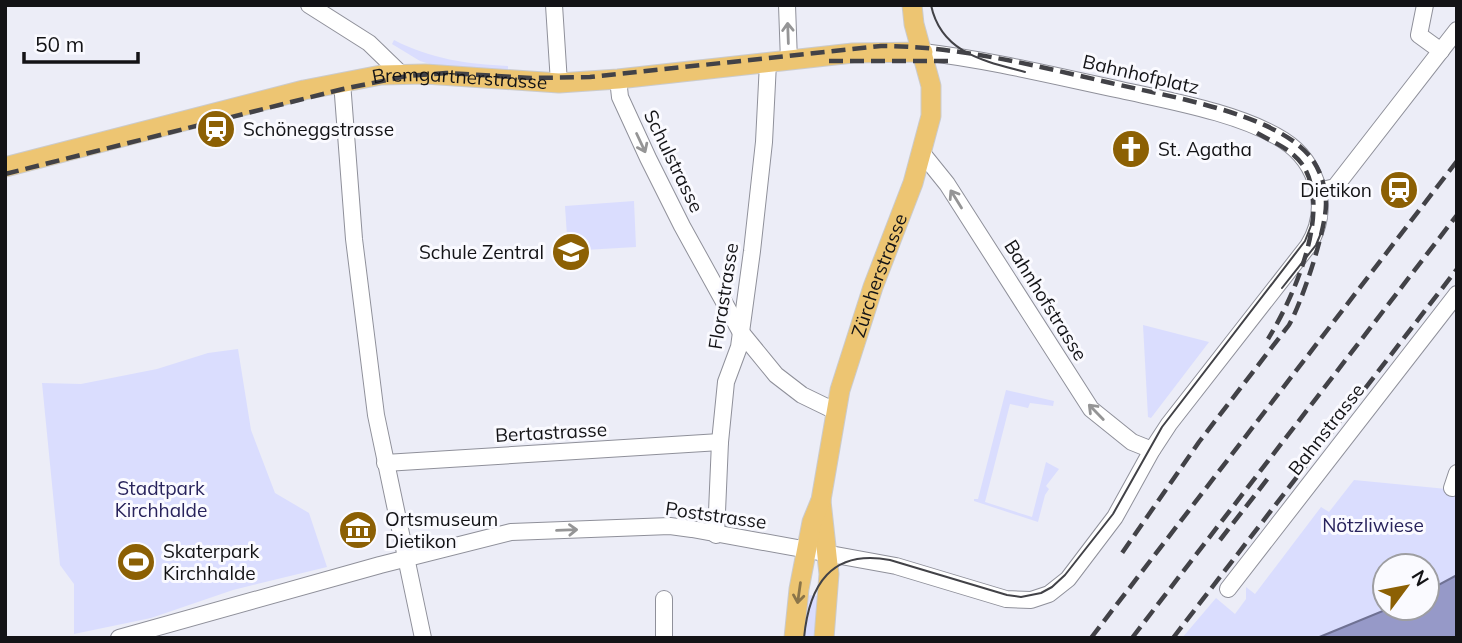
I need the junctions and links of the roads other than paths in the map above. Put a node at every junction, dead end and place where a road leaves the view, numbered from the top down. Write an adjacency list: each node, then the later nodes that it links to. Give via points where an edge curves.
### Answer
1 (309, 5): 11 (street, via 369,43)
2 (554, 5): 14 (street)
3 (787, 5): 9 (street, one-way to 3)
4 (912, 5): 8 (main road, Zürcherstrasse)
5 (1425, 5): 7 (street, via 1419,35)
6 (1457, 30): 7 (street)
7 (1441, 51): 17 (street, via 1335,187)
8 (923, 52): 9 (main road, Bremgartnerstrasse, via 853,53); 15 (main road, Zürcherstrasse, via 932,96); 17 (street, Bahnhofplatz, via 997,62 1208,110 1282,140 1303,158)
9 (789, 61): 10 (main road, Bremgartnerstrasse)
10 (768, 63): 12 (main road, Bremgartnerstrasse); 19 (street, Florastrasse, via 764,142)
11 (400, 73): 13 (main road, Bremgartnerstrasse); 14 (main road, Bremgartnerstrasse)
12 (618, 79): 14 (main road, Bremgartnerstrasse); 19 (street, Schulstrasse, one-way to 19, via 620,97 682,226)
13 (342, 82): 16 (main road, Bremgartnerstrasse); 23 (street, via 360,302)
14 (559, 83)
15 (922, 153): 20 (main road, Zürcherstrasse, via 869,299); 22 (street, Bahnhofstrasse, one-way to 15, via 1132,442 1091,409 947,184)
16 (5, 167)
17 (1319, 191): 22 (street, Bahnhofplatz, via 1320,217 1308,246)
18 (1457, 294): 27 (street, Bahnstrasse)
19 (740, 331): 20 (street, Schulstrasse, via 776,375 802,395); 21 (street, Florastrasse, via 726,382)
20 (835, 411): 25 (main road, Zürcherstrasse, via 821,500 825,523)
21 (720, 442): 23 (street, Bertastrasse); 24 (street, Florastrasse)
22 (1152, 450): 25 (street, Poststrasse, via 1115,517 1068,579 1041,598 1006,600 896,566)
23 (385, 463): 26 (street)
24 (716, 535): 25 (street, Poststrasse); 26 (street, Poststrasse, one-way to 24, via 511,532 670,526)
25 (817, 551): 32 (main road, Zürcherstrasse, one-way to 32, via 799,589); 33 (main road, Zürcherstrasse, via 828,592)
26 (405, 558): 29 (street, Poststrasse); 30 (street)
27 (1228, 589)
28 (664, 599): 31 (street)
29 (119, 638)
30 (423, 638)
31 (664, 638)
32 (794, 638)
33 (824, 638)

